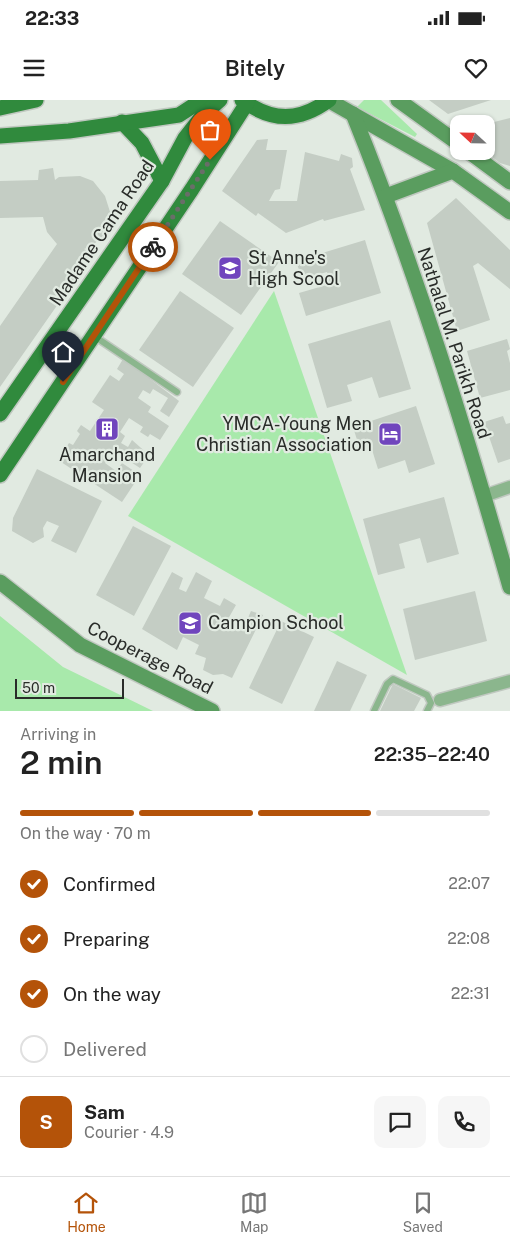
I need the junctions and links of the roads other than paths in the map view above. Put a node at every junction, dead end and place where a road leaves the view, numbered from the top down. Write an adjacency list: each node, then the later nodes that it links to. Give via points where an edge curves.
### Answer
1 (36, 100): 7 (main road)
2 (202, 100): 9 (main road, via 179,115)
3 (220, 100): 14 (main road, Madame Cama Road, via 185,138)
4 (328, 100): 6 (main road, via 295,117 275,116); 8 (street)
5 (398, 100): 11 (street)
6 (244, 102): 18 (main road)
7 (0, 108)
8 (353, 114): 13 (street); 16 (street, Nathalal M. Parikh Road)
9 (122, 122): 10 (main road, via 69,131); 14 (main road, via 142,143)
10 (0, 136)
11 (450, 138)
12 (480, 160): 15 (street)
13 (453, 171): 16 (street); 17 (street)
14 (162, 182): 20 (main road, Madame Cama Road)
15 (510, 182)
16 (386, 196): 23 (street, Nathalal M. Parikh Road)
17 (510, 212)
18 (94, 336): 19 (lane); 21 (main road)
19 (177, 392)
20 (0, 414)
21 (0, 475)
22 (510, 487): 23 (street)
23 (484, 496): 25 (street, Nathalal M. Parikh Road)
24 (0, 582): 28 (street, Cooperage Road, via 80,645)
25 (510, 587)
26 (510, 681): 27 (street)
27 (440, 700)
28 (212, 711)
29 (374, 711): 30 (lane, via 387,684 393,679 427,695 431,703)
30 (427, 711)

